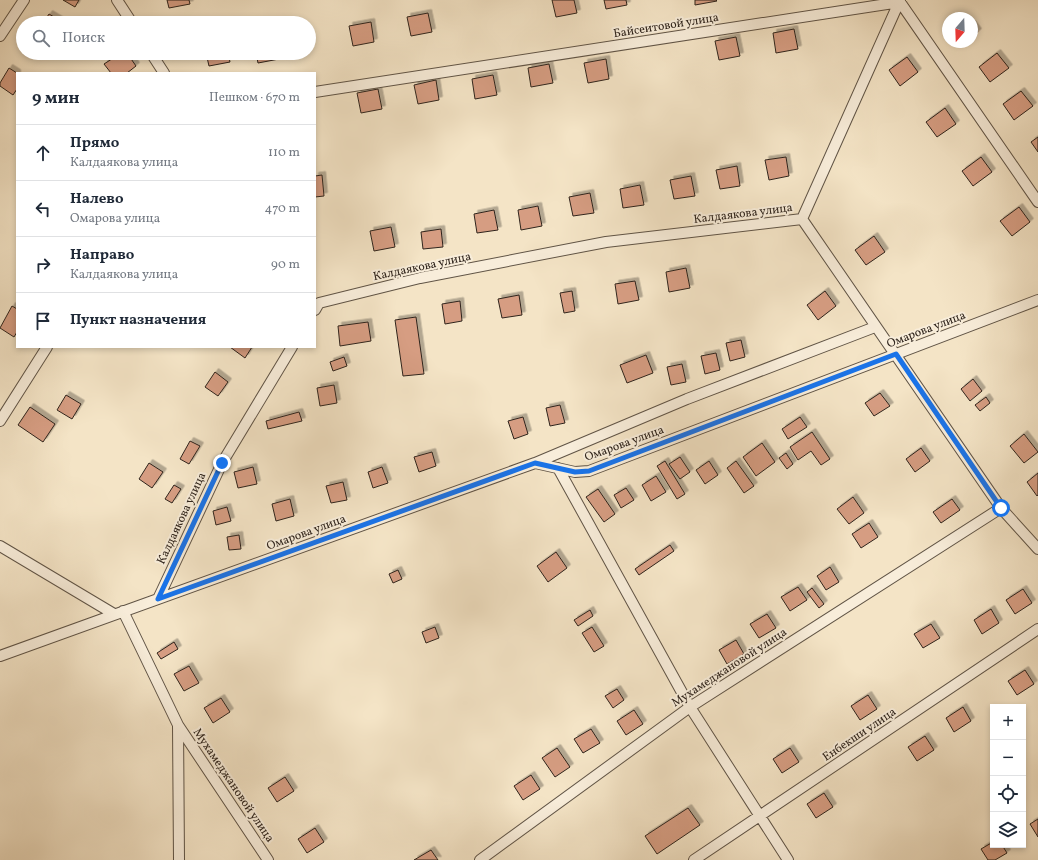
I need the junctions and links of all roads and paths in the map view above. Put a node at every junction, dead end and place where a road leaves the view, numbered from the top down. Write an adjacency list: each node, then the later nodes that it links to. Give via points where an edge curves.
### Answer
1 (24, 0): 5 (street)
2 (117, 0): 4 (street)
3 (900, 1): 8 (street, Байсеитовой улица); 9 (street); 10 (street)
4 (127, 16)
5 (0, 36)
6 (156, 60): 7 (street)
7 (163, 72)
8 (316, 92)
9 (1038, 202)
10 (802, 219): 12 (street, Калдаякова улица, via 606,242 420,278); 13 (street, Калдаякова улица)
11 (1038, 300): 16 (street, Омарова улица)
12 (316, 303)
13 (875, 327): 16 (street, Калдаякова улица); 18 (street, via 687,399)
14 (46, 348): 17 (street)
15 (291, 348): 23 (street, Калдаякова улица, via 222,463)
16 (896, 354): 19 (street, Омарова улица, via 589,471 575,472); 20 (street, Калдаякова улица)
17 (0, 421)
18 (535, 463): 19 (street, Омарова улица); 23 (street, Омарова улица)
19 (558, 468): 27 (street)
20 (1001, 508): 22 (street, Калдаякова улица); 27 (street, Мухамеджановой улица)
21 (0, 546): 24 (street)
22 (1038, 549)
23 (158, 599): 24 (street, Омарова улица)
24 (119, 612): 26 (street, Омарова улица); 28 (street)
25 (1038, 629): 29 (street, Енбекши улица)
26 (0, 656)
27 (690, 707): 29 (street); 32 (street, Мухамеджановой улица)
28 (178, 725): 30 (street); 31 (street, Мухамеджановой улица)
29 (759, 817): 33 (street, Енбекши улица); 34 (street)
30 (179, 860)
31 (268, 860)
32 (480, 860)
33 (694, 860)
34 (788, 860)

